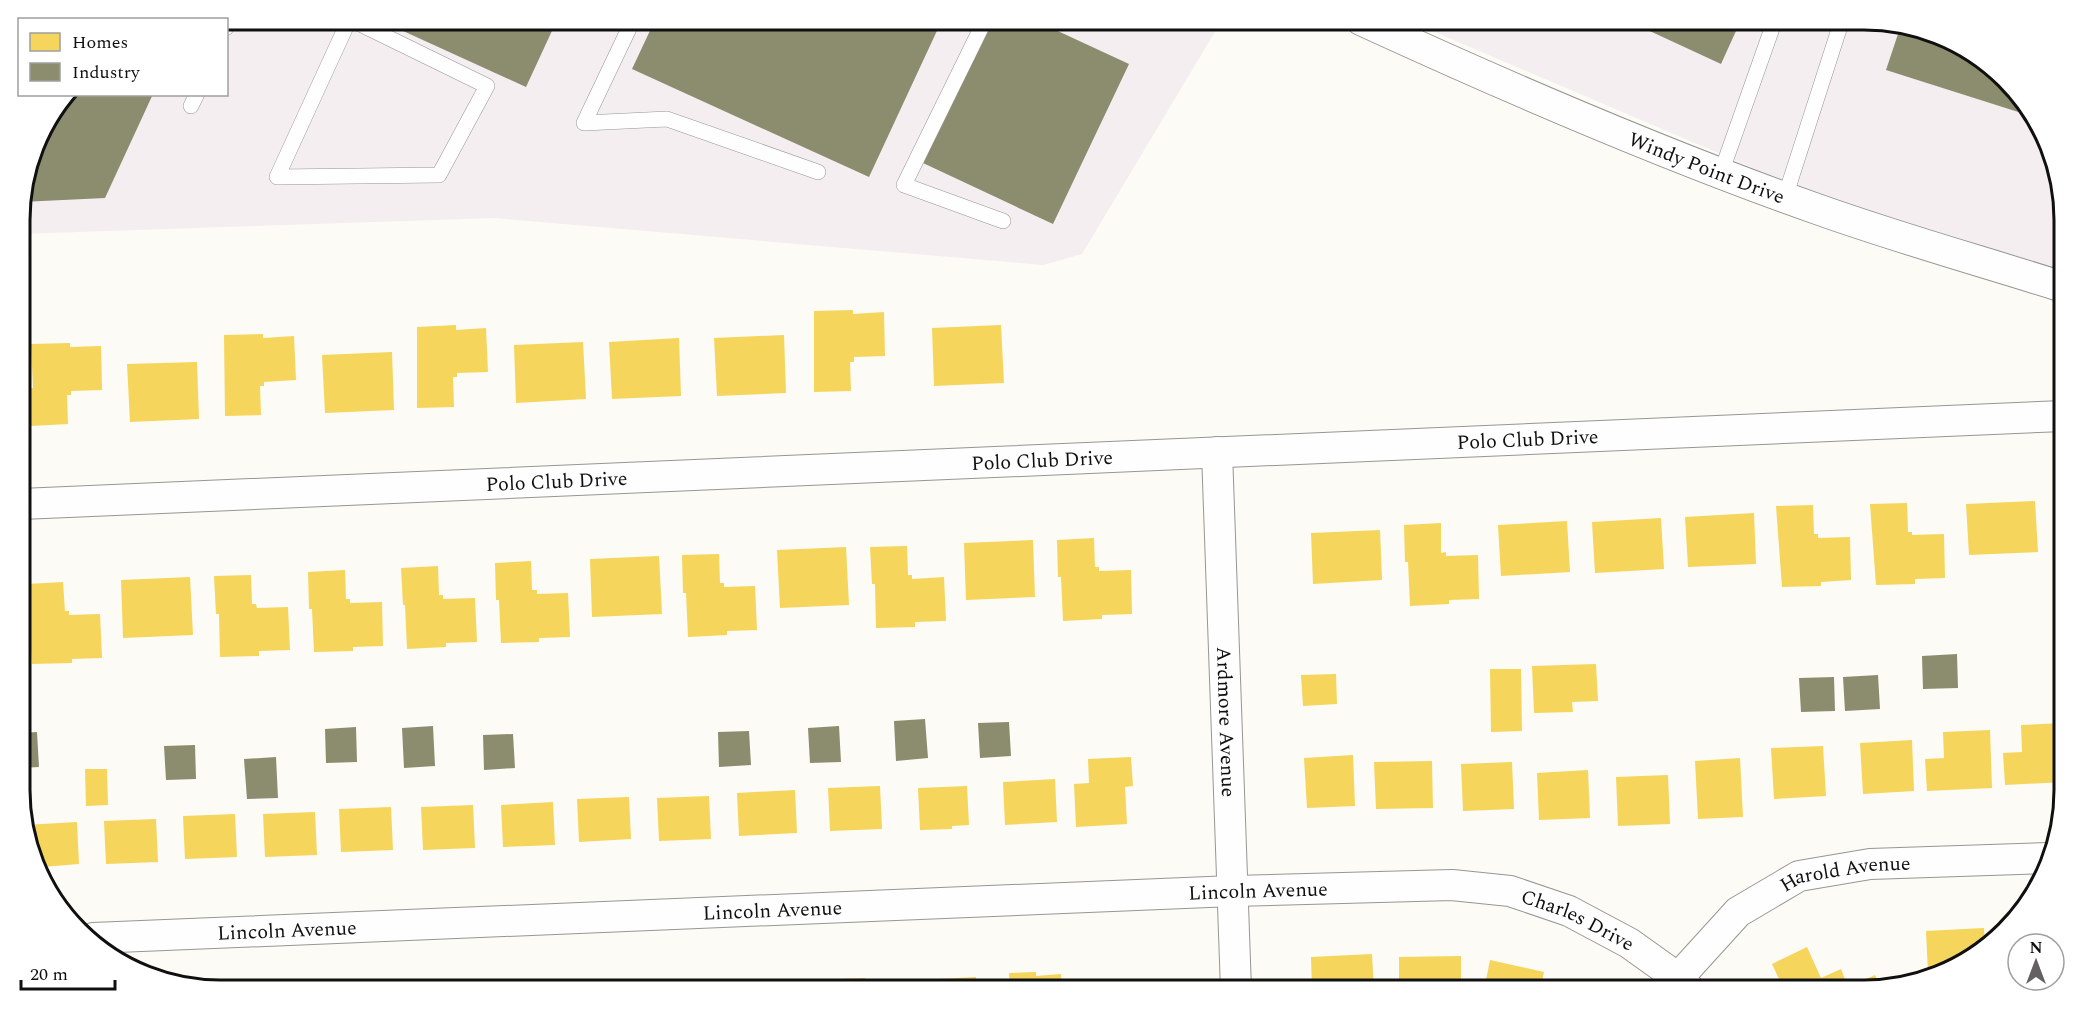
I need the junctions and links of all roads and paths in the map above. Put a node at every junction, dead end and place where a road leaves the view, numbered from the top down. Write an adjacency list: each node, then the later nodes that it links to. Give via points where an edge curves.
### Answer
1 (345, 30): 2 (lane, via 277,177 439,175 487,87)
2 (370, 30)
3 (628, 30): 8 (lane, via 584,123 667,119)
4 (980, 30): 11 (lane, via 904,185)
5 (1771, 30): 9 (lane)
6 (1839, 30): 10 (lane)
7 (1415, 31): 9 (street, Windy Point Drive, via 1501,84)
8 (818, 172)
9 (1721, 173): 10 (street, Windy Point Drive)
10 (1785, 197): 12 (street, Windy Point Drive)
11 (1003, 221)
12 (2054, 284)
13 (2054, 416): 14 (street, Polo Club Drive)
14 (1217, 452): 15 (street, Polo Club Drive); 18 (street, Ardmore Avenue)
15 (30, 504)
16 (2041, 858): 22 (street, Harold Avenue, via 1870,864 1799,876 1738,912)
17 (1452, 885): 18 (street, Lincoln Avenue); 21 (street, Charles Drive, via 1510,891 1569,911 1629,943)
18 (1233, 891): 19 (street, Lincoln Avenue); 20 (street, Ardmore Avenue)
19 (101, 938)
20 (1236, 980)
21 (1679, 980)
22 (1687, 980)

